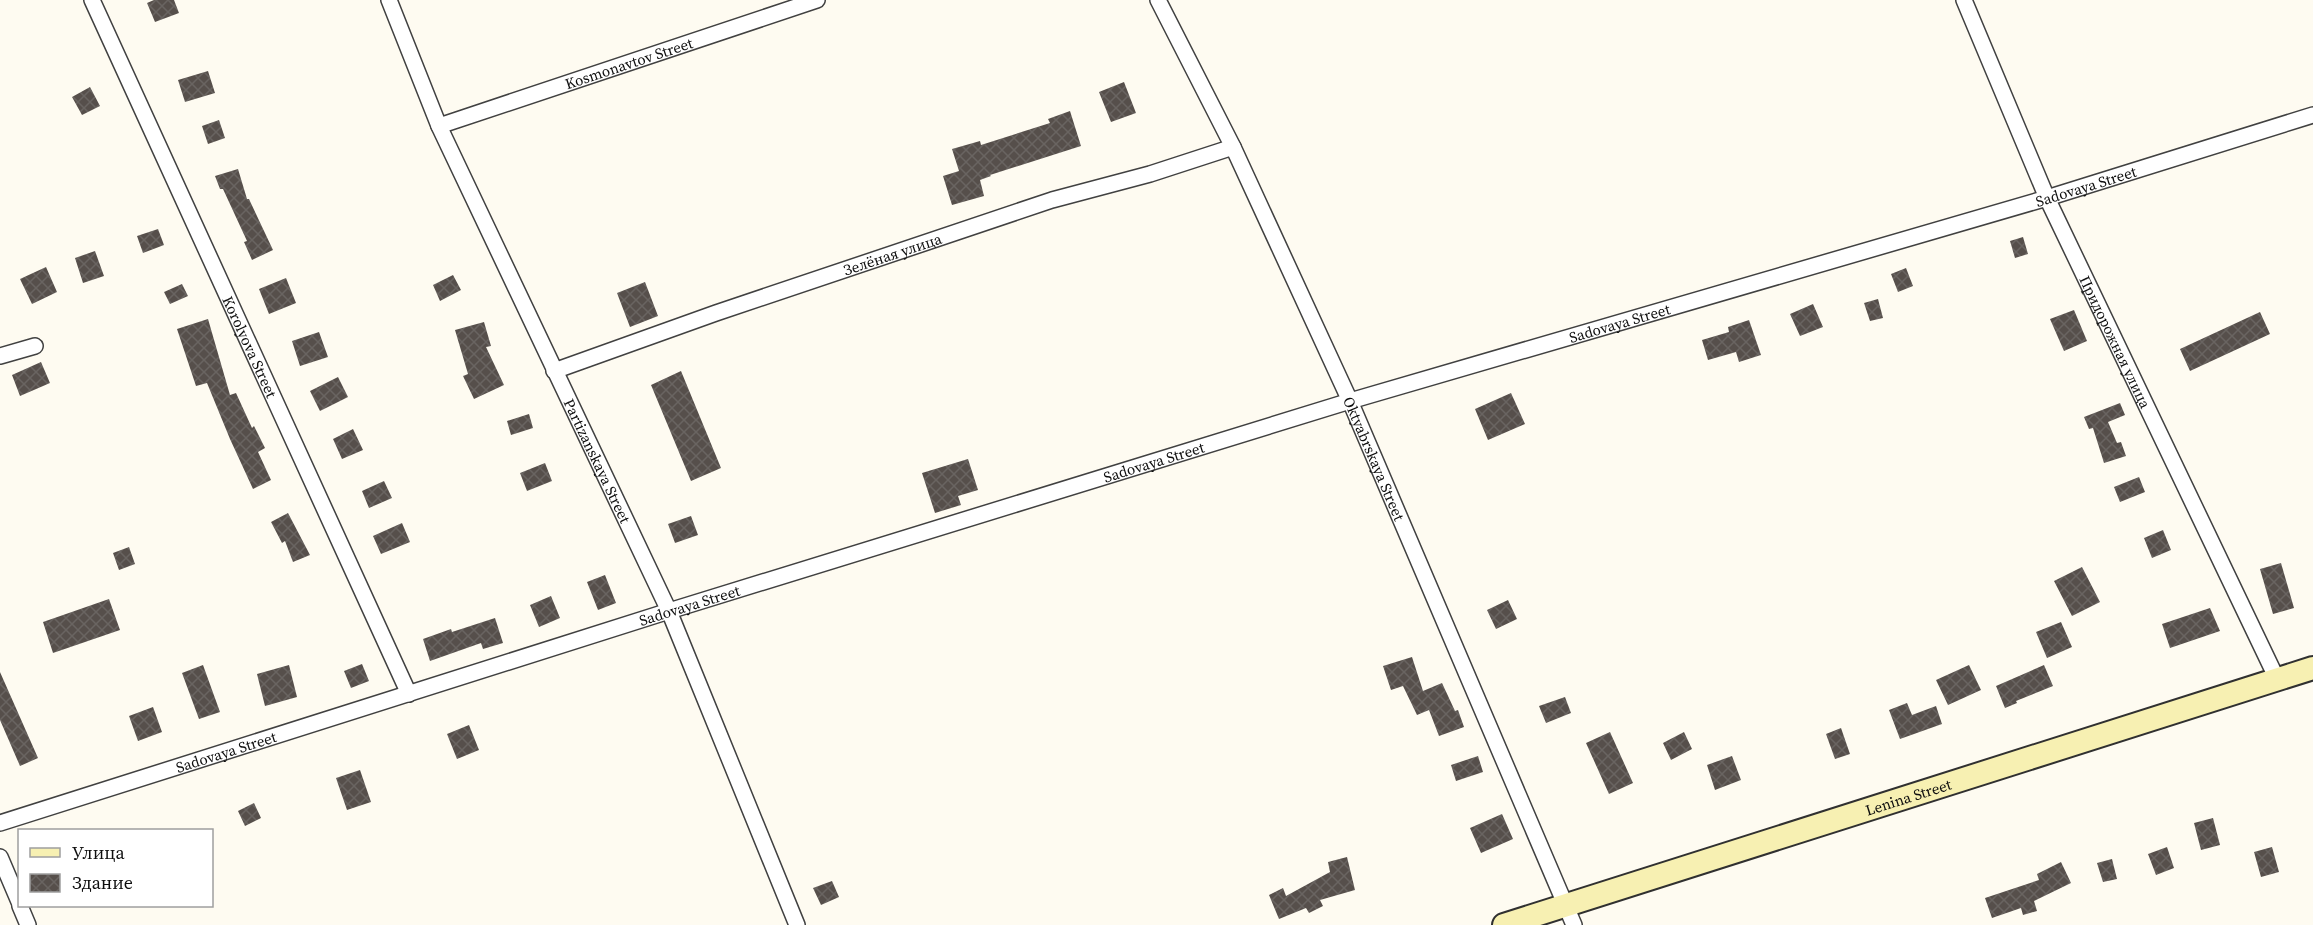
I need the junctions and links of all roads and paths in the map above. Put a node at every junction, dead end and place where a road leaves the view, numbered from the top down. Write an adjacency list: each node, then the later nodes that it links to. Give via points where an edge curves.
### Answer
1 (92, 0): 17 (street, Korolyova Street)
2 (390, 0): 7 (street, Partizanskaya Street)
3 (817, 0): 7 (street, Kosmonavtov Street)
4 (1158, 0): 8 (street, Oktyabrskaya Street)
5 (1964, 0): 9 (street, Придорожная улица)
6 (2313, 115): 9 (street, Sadovaya Street)
7 (440, 126): 12 (street, Partizanskaya Street)
8 (1233, 147): 12 (street, Зелёная улица, via 1052,200); 13 (street, Oktyabrskaya Street)
9 (2047, 198): 13 (street, Sadovaya Street); 16 (street, Придорожная улица)
10 (35, 346): 11 (street)
11 (0, 356)
12 (554, 371): 14 (street, Partizanskaya Street)
13 (1350, 401): 14 (street, Sadovaya Street); 22 (street, Oktyabrskaya Street)
14 (669, 611): 17 (street, Sadovaya Street); 24 (street, Partizanskaya Street)
15 (2313, 668): 16 (street, Lenina Street)
16 (2277, 679): 22 (street, Lenina Street)
17 (409, 694): 18 (street, Sadovaya Street)
18 (0, 823)
19 (0, 857): 20 (street)
20 (18, 900)
21 (21, 907): 23 (street)
22 (1569, 915): 25 (street, Lenina Street)
23 (28, 925)
24 (797, 925)
25 (1504, 925)

